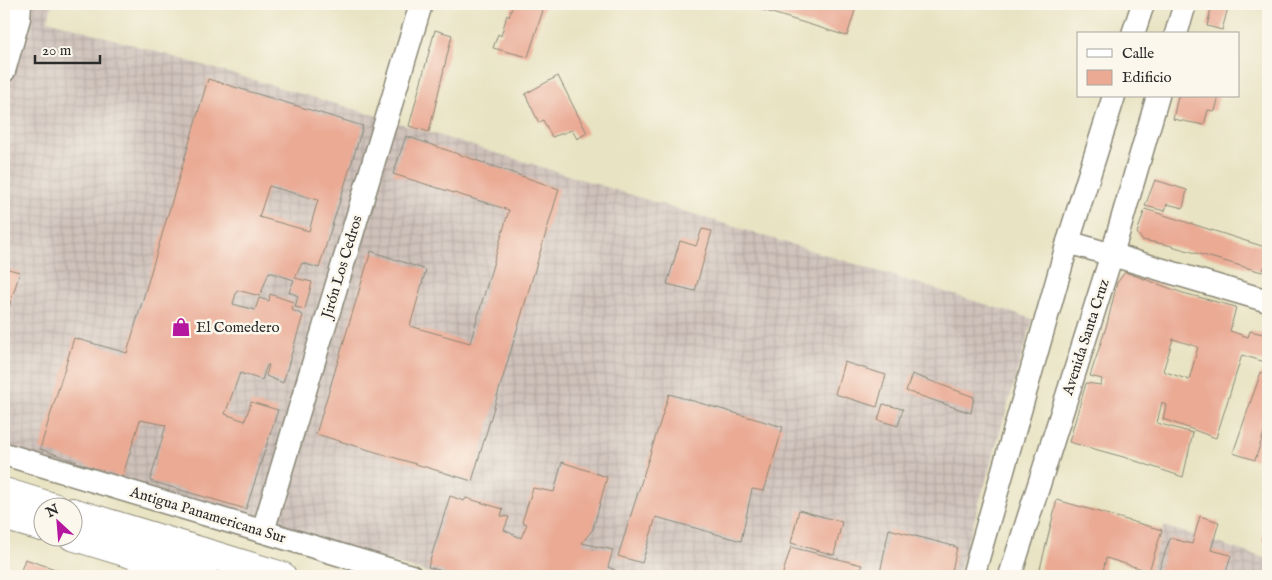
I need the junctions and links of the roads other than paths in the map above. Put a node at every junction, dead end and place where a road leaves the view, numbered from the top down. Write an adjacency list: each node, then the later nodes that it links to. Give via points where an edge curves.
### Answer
1 (20, 4): 7 (street)
2 (421, 4): 19 (street, Jirón Los Cedros)
3 (1143, 4): 5 (street)
4 (1185, 4): 6 (street)
5 (1134, 32)
6 (1177, 32)
7 (4, 72)
8 (1113, 98): 10 (street)
9 (1157, 98): 11 (street, Avenida Santa Cruz)
10 (1068, 242): 11 (street); 24 (street)
11 (1112, 254): 12 (street); 25 (street, Avenida Santa Cruz)
12 (1268, 301)
13 (4, 454): 19 (street, Antigua Panamericana Sur)
14 (4, 492): 15 (main road)
15 (32, 501)
16 (82, 515): 22 (main road)
17 (4, 516): 18 (main road)
18 (32, 524)
19 (263, 531): 23 (street, Antigua Panamericana Sur)
20 (82, 539): 21 (main road)
21 (204, 576)
22 (282, 576)
23 (411, 576)
24 (973, 576)
25 (1010, 576)

